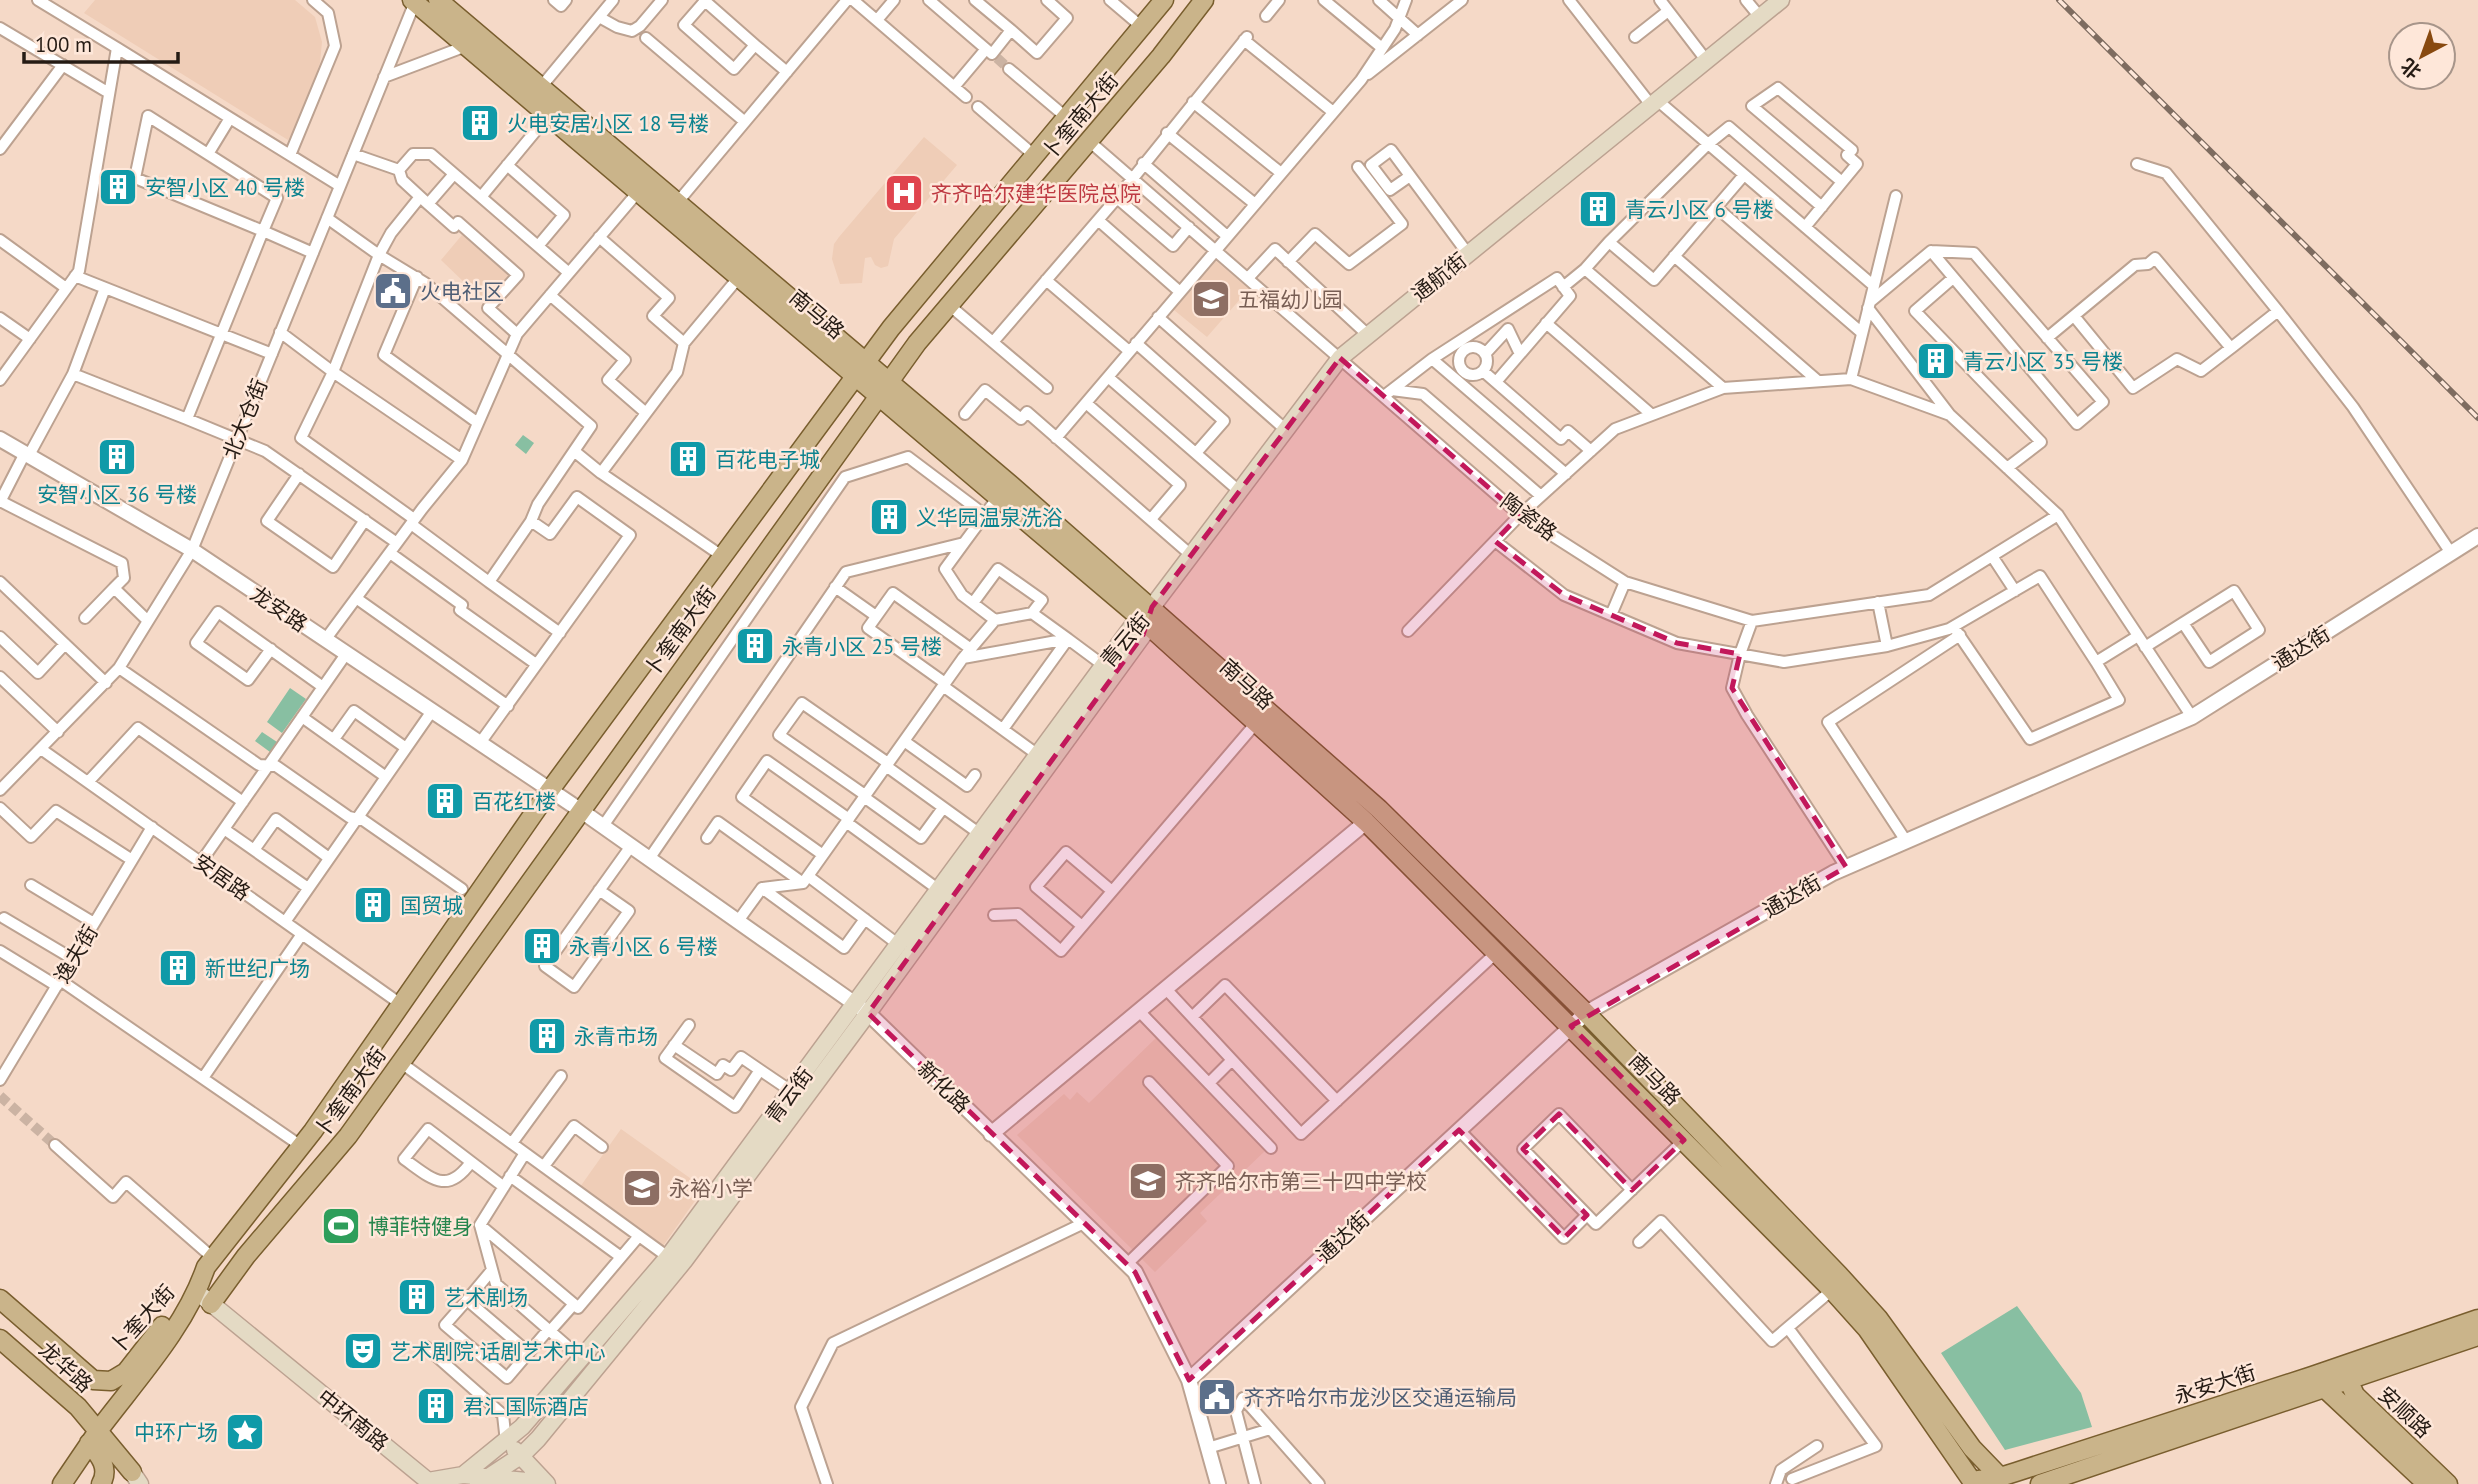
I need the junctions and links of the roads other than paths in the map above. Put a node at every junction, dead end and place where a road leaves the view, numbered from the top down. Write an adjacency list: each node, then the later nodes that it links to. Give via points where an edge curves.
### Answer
1 (38, 0): 42 (street)
2 (313, 0): 69 (street, via 328,13 335,46)
3 (438, 0): 51 (main road, 南马路)
4 (554, 0): 5 (street, via 561,6)
5 (566, 0)
6 (613, 0): 31 (street)
7 (662, 0): 31 (street, via 632,31)
8 (847, 0): 48 (street)
9 (853, 0): 33 (street)
10 (894, 0): 33 (street)
11 (929, 0): 44 (street)
12 (975, 0): 27 (street)
13 (1047, 0): 36 (street, via 1068,18 1037,53)
14 (1110, 0): 35 (street)
15 (1164, 0): 35 (main road, 卜奎南大街)
16 (1205, 0): 64 (main road, 卜奎南大街)
17 (1279, 0): 29 (street)
18 (1324, 0): 43 (street)
19 (1379, 0): 30 (street)
20 (1406, 0): 30 (street)
21 (1462, 0): 37 (street)
22 (1569, 0): 56 (street)
23 (1660, 0): 28 (street)
24 (1746, 0): 32 (street)
25 (1781, 0): 32 (main road, 通航街)
26 (414, 1): 41 (main road, 南马路); 49 (street, 北大仓街)
27 (990, 5): 36 (street)
28 (1668, 11): 38 (street); 45 (street)
29 (1266, 16)
30 (1400, 16): 37 (street); 43 (street)
31 (599, 17): 51 (street)
32 (1760, 17): 45 (main road, 通航街)
33 (877, 20): 52 (street)
34 (0, 28): 46 (street)
35 (1143, 28): 61 (main road, 卜奎南大街)
36 (1011, 30): 44 (street)
37 (1418, 35): 50 (street)
38 (1635, 37)
39 (646, 38): 62 (street)
40 (755, 45): 40 (street, via 705,1 684,25 734,69); 48 (street)
41 (466, 46): 49 (street); 59 (main road, 南马路)
42 (117, 48): 53 (street); 60 (street)
43 (1382, 48): 50 (street)
44 (992, 54): 52 (street)
45 (1706, 60): 56 (main road, 通航街)
46 (63, 65): 53 (street); 66 (street)
47 (1009, 69): 61 (street)
48 (787, 72): 62 (street)
49 (384, 77): 68 (street, 北大仓街)
50 (1361, 80): 58 (street)
51 (541, 87): 88 (main road, 南马路)
52 (954, 87): 54 (street)
53 (110, 93): 111 (street)
54 (966, 97)
55 (1193, 102): 58 (street, via 1245,38); 63 (street); 76 (street)
56 (1654, 103): 65 (street); 105 (main road, 通航街)
57 (978, 107): 70 (street)
58 (1333, 112): 76 (street)
59 (548, 116): 73 (street); 83 (main road, 南马路)
60 (230, 118): 67 (street); 69 (street)
61 (1067, 118): 70 (main road, 卜奎南大街)
62 (745, 122): 88 (street)
63 (1167, 133): 71 (street); 89 (street)
64 (1089, 141): 80 (street, 陶瓷路); 123 (main road, 卜奎南大街)
65 (1708, 144): 78 (street); 91 (street, via 1729,127); 100 (street)
66 (0, 149)
67 (208, 154): 96 (street, via 277,198); 96 (street, via 148,116 135,178)
68 (353, 154): 75 (street); 82 (street, 北大仓街)
69 (289, 155): 82 (street)
70 (1035, 156): 148 (main road, 卜奎南大街)
71 (1143, 163): 80 (street); 97 (street)
72 (2137, 164): 125 (street, via 2165,173)
73 (507, 165): 85 (street); 101 (street, via 564,215)
74 (1357, 167): 108 (street, via 1402,224 1349,264 1315,233)
75 (399, 170): 77 (street, via 413,154 431,154); 87 (street, via 402,180)
76 (1282, 173): 89 (street)
77 (454, 174): 85 (street); 87 (street)
78 (1744, 175): 90 (street); 95 (street)
79 (1410, 176): 105 (street)
80 (1133, 178): 86 (street); 94 (street, 陶瓷路)
81 (1842, 182): 81 (street, via 1857,164 1847,155 1852,150 1778,88 1752,106); 91 (street)
82 (340, 186): 92 (street, 北大仓街)
83 (638, 192): 98 (street); 113 (main road, 南马路)
84 (1896, 196): 117 (street)
85 (481, 197): 101 (street)
86 (1116, 198): 93 (street); 94 (street, via 1173,246)
87 (424, 200): 106 (street, via 391,233); 133 (street, via 454,227 458,222 518,275 488,308)
88 (677, 203): 148 (main road, 南马路)
89 (1255, 204): 97 (street)
90 (1716, 207): 107 (street); 131 (street)
91 (1822, 207): 95 (street)
92 (327, 218): 104 (street, 北大仓街); 106 (street)
93 (1098, 220): 116 (street); 121 (street)
94 (1189, 227): 102 (street, 陶瓷路)
95 (1805, 227): 117 (street)
96 (263, 231): 104 (street); 132 (street)
97 (1227, 236): 102 (street)
98 (599, 237): 110 (street); 138 (street, via 669,298 653,316)
99 (0, 240): 119 (street)
100 (1609, 242): 107 (street, via 1654,280); 109 (street)
101 (538, 246): 110 (street)
102 (1216, 250): 114 (street, 陶瓷路); 121 (street)
103 (1931, 251): 115 (street); 124 (street); 135 (street, via 1975,253)
104 (313, 253): 130 (street, 北大仓街)
105 (1468, 254): 134 (main road, 通航街)
106 (379, 255): 112 (street); 150 (street)
107 (1674, 256): 155 (street)
108 (1288, 261): 114 (street, via 1275,249); 134 (street)
109 (1585, 269): 118 (street); 159 (street)
110 (569, 273): 122 (street)
111 (75, 276): 119 (street); 120 (street)
112 (417, 277): 143 (street); 167 (street, via 384,355)
113 (739, 277): 138 (street); 148 (main road, 南马路)
114 (1248, 278): 146 (street, 陶瓷路)
115 (1954, 278): 135 (street, via 2077,424 2103,402); 177 (street, via 1915,311 2041,442)
116 (1046, 279): 137 (street); 139 (street)
117 (1874, 286): 124 (street)
118 (1563, 287): 129 (street, via 1570,296); 147 (street, via 1557,278)
119 (66, 288): 136 (street)
120 (106, 288): 132 (street); 151 (street)
121 (1180, 292): 127 (street)
122 (550, 295): 133 (street); 162 (street, via 625,360 608,380)
123 (949, 305): 137 (street); 157 (main road, 卜奎南大街)
124 (1869, 305): 131 (street); 165 (street)
125 (2278, 311): 140 (street); 198 (street, via 2353,407)
126 (2074, 316): 135 (street); 140 (street, via 2133,388 2177,359 2201,371); 140 (street, via 2135,265 2155,258)
127 (1158, 317): 139 (street); 168 (street)
128 (0, 318): 136 (street)
129 (1546, 323): 145 (street); 164 (street)
130 (280, 332): 142 (street, 北大仓街); 150 (street)
131 (1862, 333): 153 (street)
132 (222, 334): 142 (street); 166 (street)
133 (517, 334): 143 (street)
134 (1368, 335): 146 (main road, 通航街)
135 (2047, 338)
136 (30, 339): 154 (street)
137 (993, 342): 158 (street)
138 (684, 343): 162 (street, via 677,372)
139 (1133, 347): 152 (street); 174 (street, via 1224,421)
140 (2231, 348)
141 (1461, 353): 144 (street, via 1474,347); 147 (street); 149 (street, via 1463,371 1471,375)
142 (272, 354): 169 (street, 北大仓街)
143 (508, 354): 167 (street); 172 (street, via 591,426)
144 (1486, 354): 145 (street, via 1508,329); 149 (street)
145 (1520, 354): 156 (street)
146 (1340, 358): 160 (street, 陶瓷路); 168 (main road, 通航街)
147 (1436, 363): 160 (street); 180 (street)
148 (860, 369): 157 (main road, 南马路); 200 (main road, 卜奎南大街)
149 (1483, 371): 156 (street)
150 (333, 372): 176 (street); 191 (street, via 301,438)
151 (73, 374): 166 (street); 175 (street)
152 (1108, 377): 161 (street); 174 (street)
153 (1851, 379): 155 (street); 165 (street)
154 (0, 380)
155 (1818, 381): 159 (street)
156 (1496, 382): 173 (street, via 1561,439 1568,431)
157 (883, 388): 183 (main road, 南马路); 214 (main road, 南马路); 267 (main road, 卜奎南大街)
158 (1047, 388)
159 (1723, 388): 164 (street)
160 (1388, 393): 182 (street, via 1423,394); 186 (street, 陶瓷路)
161 (1086, 403): 170 (street); 188 (street, via 1180,485)
162 (646, 413): 178 (street)
163 (965, 414): 170 (street, via 985,390 1021,419 1027,412)
164 (1652, 415): 173 (street, via 1615,429)
165 (1950, 415): 177 (street)
166 (187, 419): 169 (street)
167 (478, 423): 176 (street)
168 (1286, 429): 181 (main road, 通航街)
169 (237, 438): 179 (street); 196 (street, 北大仓街)
170 (1056, 438): 188 (street)
171 (0, 439): 175 (street, 龙安路)
172 (574, 451): 178 (street); 190 (street)
173 (1591, 451): 180 (street)
174 (1196, 453): 181 (street)
175 (26, 456): 184 (street); 196 (street, 龙安路)
176 (462, 460): 191 (street)
177 (2007, 468): 187 (street)
178 (601, 473): 200 (street)
179 (299, 474): 189 (street); 189 (street, via 267,521 333,567)
180 (1566, 474): 182 (street)
181 (1240, 491): 199 (main road, 通航街)
182 (1541, 496): 186 (street)
183 (998, 497): 185 (street); 214 (main road, 南马路)
184 (0, 501): 206 (street, via 122,563 124,579)
185 (985, 515): 195 (street); 271 (street, via 908,457 845,477)
186 (1520, 515): 193 (street); 204 (street, 陶瓷路)
187 (2058, 515): 201 (street, 陶瓷路); 224 (street)
188 (1150, 519): 199 (street)
189 (365, 520): 194 (street)
190 (531, 521): 203 (street); 222 (street, via 550,534 577,498 631,535)
191 (413, 522): 194 (street); 203 (street)
192 (2478, 536): 198 (street, 通达街)
193 (1495, 541): 212 (street, via 1564,595); 220 (street)
194 (397, 542): 197 (street)
195 (964, 543): 205 (street, via 846,572); 210 (street, via 944,569)
196 (192, 551): 217 (street, 北大仓街); 226 (street, 龙安路)
197 (390, 553): 208 (street); 236 (street)
198 (2451, 553): 246 (street, 通达街)
199 (1191, 555): 214 (main road, 通航街)
200 (722, 556): 262 (main road, 卜奎南大街)
201 (1992, 556): 207 (street); 209 (street, 陶瓷路, via 1929,595)
202 (0, 582): 227 (street)
203 (489, 582): 222 (street)
204 (1625, 582): 212 (street); 218 (street, 陶瓷路)
205 (835, 587): 213 (street); 281 (street)
206 (114, 588): 215 (street); 217 (street)
207 (2015, 591): 221 (street); 235 (street, via 2040,576)
208 (356, 598): 226 (street); 243 (street)
209 (1878, 602): 218 (street, 陶瓷路); 228 (street)
210 (973, 603): 211 (street, via 999,569 1042,600); 216 (street)
211 (1032, 613): 216 (street); 225 (street)
212 (1611, 615): 233 (street, via 1677,643)
213 (876, 616): 231 (street, via 893,593); 241 (street, via 868,628)
214 (1146, 617): 237 (main road, 青云街); 247 (main road, 南马路); 308 (main road, 青云街); 310 (main road, 南马路, via 1379,809)
215 (85, 618)
216 (995, 620): 231 (street)
217 (148, 621): 238 (street, 北大仓街)
218 (1752, 621): 233 (street)
219 (2183, 623): 219 (street, via 2208,662 2259,630 2234,591); 229 (street)
220 (1408, 631)
221 (1957, 631): 228 (street); 235 (street, via 2030,739 2119,700); 276 (street, via 1828,722)
222 (560, 633): 243 (street)
223 (0, 636): 227 (street, via 38,673)
224 (2138, 636): 229 (street); 235 (street)
225 (1068, 639): 234 (street); 237 (street); 248 (street)
226 (326, 640): 232 (street, 龙安路)
227 (65, 644): 240 (street)
228 (1887, 646): 233 (street, via 1784,662)
229 (2146, 647): 246 (street)
230 (271, 649): 230 (street, via 218,612 196,643 248,680); 242 (street)
231 (971, 649): 234 (street)
232 (346, 654): 242 (street); 244 (street, 龙安路)
233 (1740, 654): 284 (street, via 1732,688)
234 (963, 658): 241 (street)
235 (2096, 663)
236 (536, 664)
237 (1104, 665): 255 (main road, 青云街)
238 (119, 668): 240 (street, 北大仓街); 256 (street, via 259,765)
239 (0, 677): 249 (street)
240 (106, 682): 249 (street, 北大仓街)
241 (944, 685): 248 (street); 251 (street)
242 (323, 687): 245 (street)
243 (508, 706): 252 (street)
244 (432, 711): 252 (street, 龙安路); 254 (street)
245 (302, 717): 250 (street); 256 (street)
246 (2192, 717): 276 (street, 通达街)
247 (1256, 723): 270 (main road, 南马路); 292 (street)
248 (1003, 729): 255 (street)
249 (58, 732): 253 (street, 北大仓街)
250 (334, 739): 254 (street, via 354,711); 259 (street)
251 (904, 741): 257 (street); 258 (street, via 967,786)
252 (480, 743): 262 (street, 龙安路)
253 (41, 748): 260 (street, 北大仓街); 261 (street, 安居路)
254 (406, 748): 259 (street)
255 (1038, 755): 274 (main road, 青云街)
256 (268, 765): 264 (street); 268 (street)
257 (887, 765): 263 (street); 263 (street, via 802,703 779,735); 266 (street)
258 (975, 775)
259 (386, 777): 268 (street)
260 (3, 782)
261 (88, 782): 264 (street, via 138,728); 272 (street, 安居路)
262 (550, 790): 267 (street, 新化路); 307 (main road, 卜奎南大街)
263 (865, 796): 266 (street, via 921,838); 269 (street)
264 (243, 802): 273 (street)
265 (0, 807): 282 (street, via 32,837 56,811)
266 (943, 808): 274 (street)
267 (580, 810): 271 (street, 新化路); 316 (main road, 卜奎南大街)
268 (357, 819): 280 (street); 289 (street)
269 (847, 820): 279 (street); 279 (street, via 767,761 742,797); 291 (street)
270 (1366, 822): 303 (main road, 南马路); 306 (street)
271 (603, 826): 277 (street, 新化路)
272 (152, 827): 282 (street, 逸夫街); 283 (street, 安居路)
273 (224, 829): 278 (street); 283 (street)
274 (980, 835): 291 (main road, 青云街)
275 (707, 838): 285 (street, via 718,822)
276 (1906, 841): 284 (street, 通达街)
277 (631, 846): 281 (street, 新化路); 290 (street)
278 (254, 850): 280 (street, via 276,819); 287 (street)
279 (823, 855): 285 (street)
280 (329, 858): 287 (street)
281 (649, 859): 296 (street, 新化路)
282 (132, 860): 298 (street, 逸夫街)
283 (201, 862): 297 (street, 安居路)
284 (1846, 867): 310 (street, 通达街)
285 (805, 880): 288 (street); 295 (street)
286 (32, 885): 298 (street)
287 (308, 888): 297 (street)
288 (762, 888): 295 (street, via 844,948); 296 (street)
289 (462, 889)
290 (599, 890): 290 (street, via 545,967 574,987 629,911)
291 (939, 890): 301 (main road, 青云街)
292 (1112, 891): 299 (street); 299 (street, via 1066,852 1036,887)
293 (994, 915): 299 (street, via 1018,914 1061,950)
294 (4, 918): 304 (street)
295 (865, 919): 301 (street)
296 (738, 921): 308 (street, 新化路)
297 (285, 922): 300 (street, 安居路)
298 (94, 923): 304 (street, 逸夫街)
299 (1082, 926)
300 (302, 934): 307 (street, 安居路); 320 (street)
301 (899, 945): 308 (main road, 青云街)
302 (0, 951): 305 (street)
303 (1497, 952): 313 (main road, 南马路); 326 (street)
304 (73, 959): 305 (street, 逸夫街)
305 (59, 983): 320 (street); 321 (street, 逸夫街)
306 (1166, 989): 309 (street); 311 (street)
307 (402, 1005): 332 (main road, 卜奎南大街)
308 (862, 1009): 325 (main road, 青云街); 328 (street, 新化路); 374 (main road, 青云街, via 684,1261)
309 (1139, 1011): 323 (street); 328 (street)
310 (1586, 1013): 313 (street, 通达街); 379 (main road, 南马路, via 1878,1318)
311 (1192, 1017): 315 (street); 326 (street, via 1225,985)
312 (688, 1025): 314 (street)
313 (1571, 1026): 327 (street, 通达街); 329 (main road, 南马路)
314 (674, 1045): 318 (street); 324 (street, via 665,1058)
315 (1232, 1060): 323 (street); 326 (street, via 1301,1134)
316 (400, 1062): 330 (street); 352 (main road, 卜奎南大街, via 348,1136)
317 (760, 1070): 318 (street, via 741,1057 731,1070 723,1065); 324 (street, via 734,1107); 325 (street)
318 (717, 1074): 324 (street)
319 (561, 1076): 330 (street)
320 (203, 1078): 332 (street)
321 (0, 1080)
322 (1149, 1082): 349 (street, via 1228,1166)
323 (1209, 1083): 334 (street)
324 (708, 1088)
325 (791, 1091): 347 (main road, 青云街)
326 (1337, 1101)
327 (1459, 1130): 341 (street, via 1564,1238); 366 (street, 通达街)
328 (991, 1134): 342 (street, 新化路)
329 (1684, 1140): 340 (street); 351 (main road, 南马路)
330 (512, 1143): 335 (street)
331 (55, 1145): 348 (street, via 113,1197 126,1182)
332 (301, 1146): 348 (main road, 卜奎南大街)
333 (602, 1147): 337 (street, via 574,1126)
334 (1271, 1148)
335 (525, 1153): 337 (street); 338 (street)
336 (471, 1162): 336 (street, via 428,1129 404,1159 436,1182 452,1182); 339 (street)
337 (544, 1166): 344 (street)
338 (510, 1176): 339 (street); 346 (street)
339 (503, 1187): 343 (street)
340 (1632, 1190): 341 (street, via 1596,1224); 341 (street, via 1559,1114 1523,1149)
341 (1587, 1215)
342 (1084, 1223): 349 (street, 新化路); 385 (street, via 833,1342 801,1406)
343 (480, 1225): 350 (street); 355 (street)
344 (639, 1236): 346 (street); 347 (street)
345 (1639, 1242): 357 (street, via 1661,1221 1772,1341)
346 (621, 1257): 355 (street, via 578,1308)
347 (668, 1257): 363 (main road, 青云街)
348 (213, 1258): 352 (main road, 卜奎南大街, via 206,1267)
349 (1127, 1264): 366 (street, 新化路)
350 (492, 1270): 354 (street); 358 (street, via 496,1284)
351 (1832, 1290): 357 (street); 380 (main road, 南马路, via 1867,1329)
352 (204, 1298): 365 (main road, 卜奎大街, via 174,1312 125,1372 111,1381); 369 (main road, 卜奎大街, via 182,1319); 375 (main road, 中环南路, via 428,1482)
353 (0, 1299): 365 (main road, 龙华路)
354 (467, 1300): 362 (street); 362 (street, via 445,1325 506,1378)
355 (573, 1304): 358 (street)
356 (2478, 1318): 364 (main road, 永安大街)
357 (1788, 1328): 377 (street, via 1876,1446)
358 (549, 1331): 362 (street); 363 (street)
359 (2478, 1336): 364 (main road, 永安大街)
360 (0, 1339): 369 (main road, 龙华路, via 78,1407)
361 (426, 1347): 371 (street, via 503,1415)
362 (529, 1353)
363 (581, 1358): 371 (main road, 青云街)
364 (2345, 1373): 367 (main road, 永安大街); 392 (main road, 安顺路, via 2355,1395)
365 (93, 1380)
366 (1189, 1380): 373 (street, 新化路)
367 (2318, 1382): 379 (main road, 永安大街); 390 (main road, 永安大街); 391 (main road, 安顺路)
368 (1270, 1429): 370 (street); 370 (street, via 1243,1398 1236,1411); 388 (street)
369 (94, 1437): 376 (main road, 龙华路); 381 (main road); 382 (main road, via 105,1465 106,1475)
370 (1243, 1437): 373 (street); 387 (street)
371 (506, 1442): 374 (main road); 375 (main road, 青云街)
372 (1817, 1446): 389 (street, via 1781,1470)
373 (1208, 1448): 386 (street, 新化路)
374 (522, 1455): 378 (main road, 青云街); 384 (main road)
375 (463, 1475): 378 (main road, 中环南路)
376 (136, 1478)
377 (1792, 1479)
378 (483, 1481): 383 (main road, 中环南路)
379 (2001, 1481): 380 (main road, 永安大街)
380 (1970, 1483)
381 (62, 1484)
382 (100, 1484)
383 (531, 1484)
384 (547, 1484)
385 (827, 1484)
386 (1218, 1484)
387 (1255, 1484)
388 (1319, 1484)
389 (1776, 1484)
390 (2040, 1484)
391 (2427, 1484)
392 (2448, 1484)

